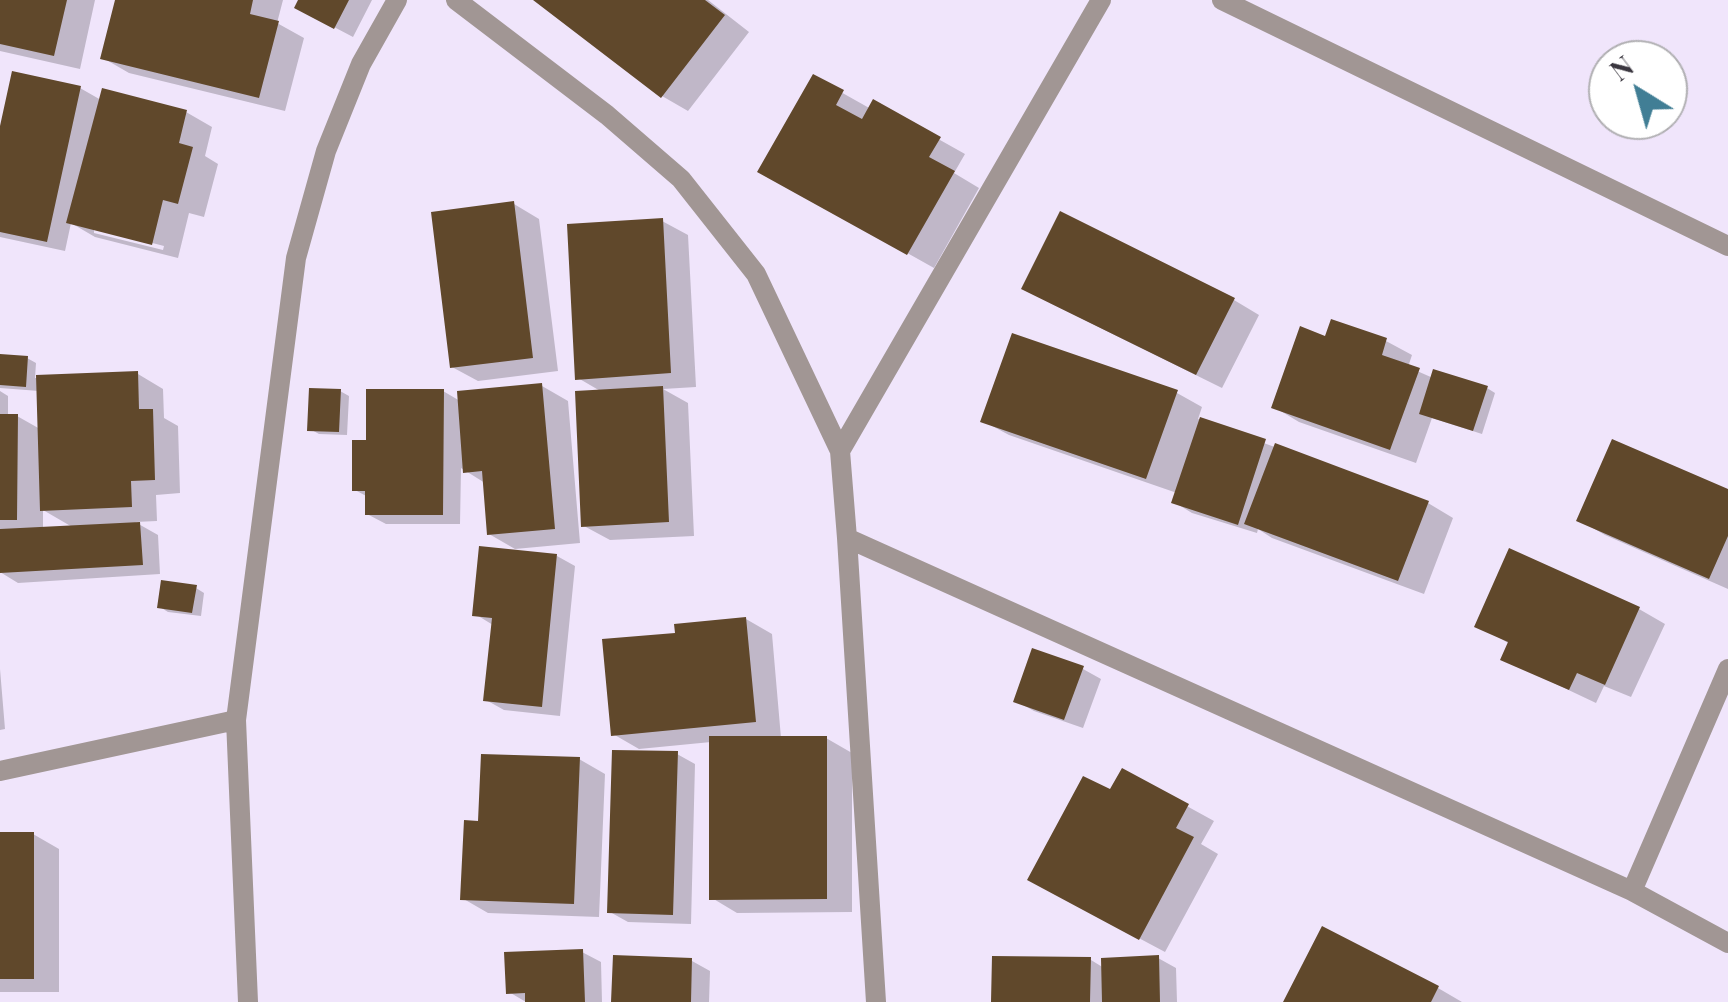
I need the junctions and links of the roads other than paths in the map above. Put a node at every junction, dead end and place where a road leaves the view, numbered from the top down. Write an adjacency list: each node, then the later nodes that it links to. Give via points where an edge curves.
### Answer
1 (397, 0): 9 (street, via 361,64 326,151 296,258)
2 (456, 0): 6 (street, via 681,179 756,274)
3 (1101, 0): 6 (street)
4 (1222, 0): 5 (street)
5 (1728, 246)
6 (840, 451): 7 (street)
7 (847, 538): 11 (street); 14 (street)
8 (1728, 670): 11 (street)
9 (236, 720): 10 (street); 13 (street)
10 (0, 770)
11 (1632, 891): 12 (street)
12 (1728, 944)
13 (248, 1002)
14 (876, 1002)

